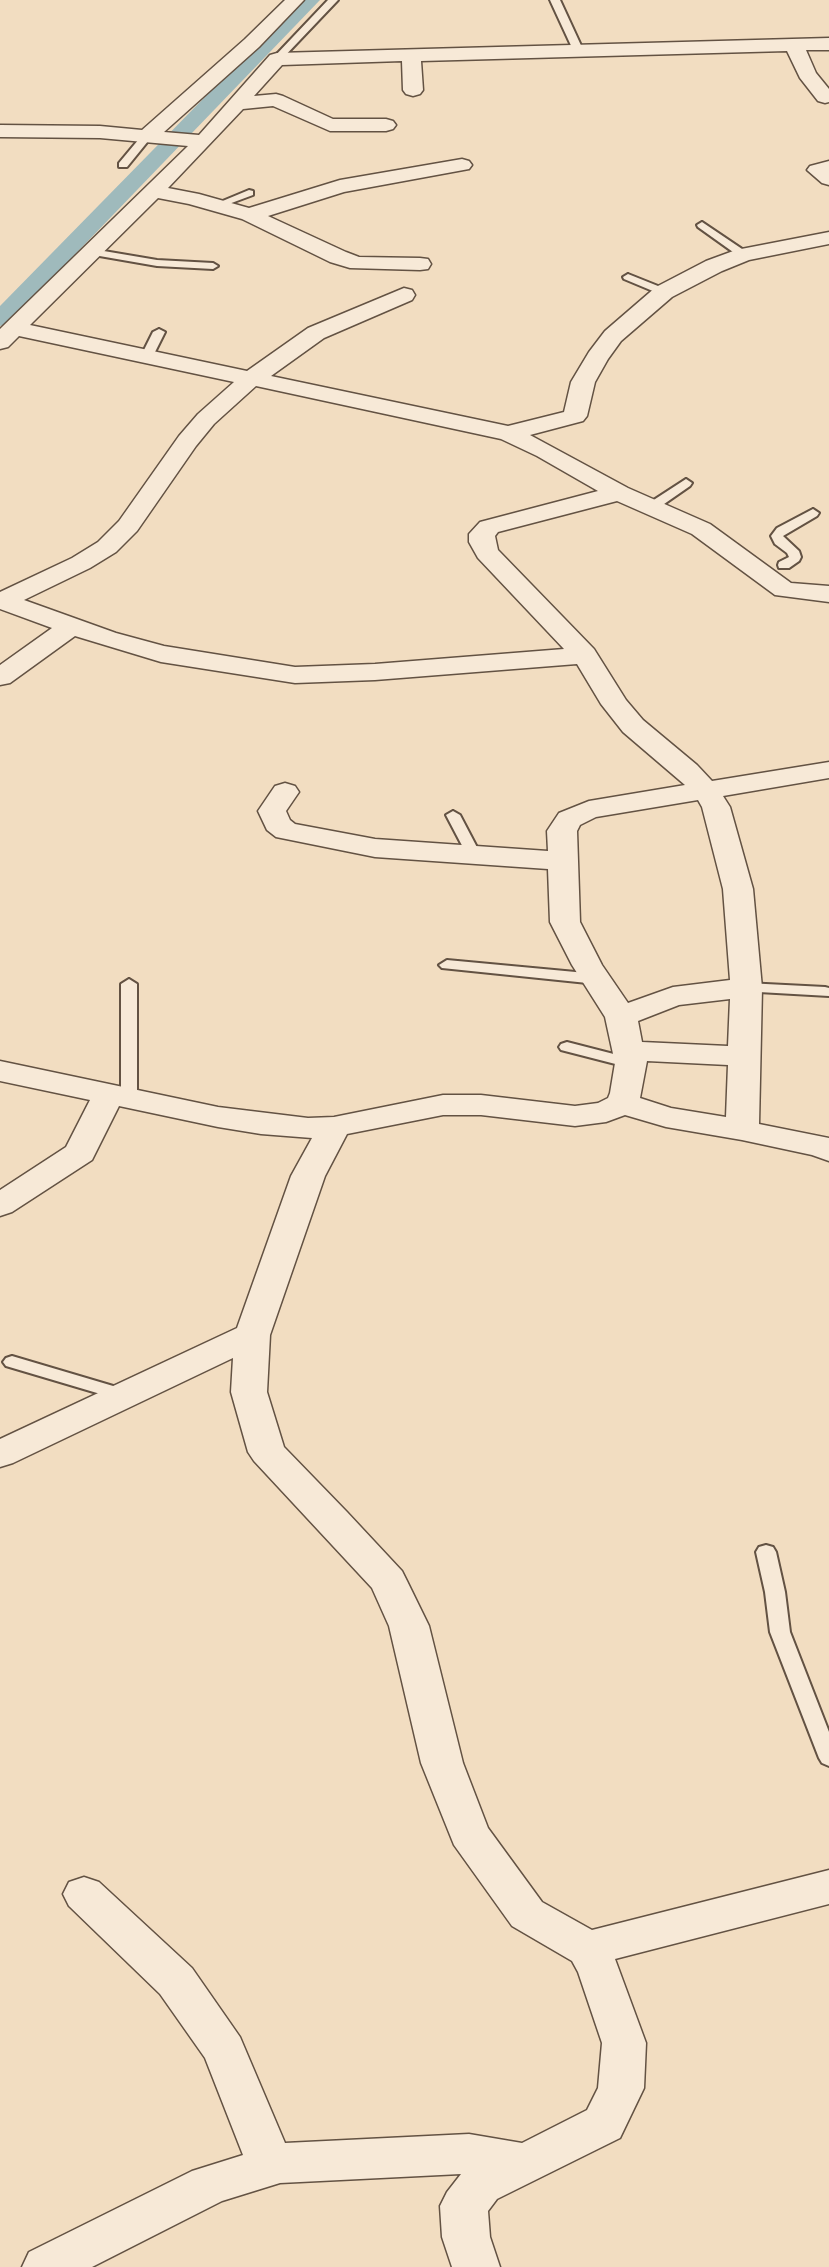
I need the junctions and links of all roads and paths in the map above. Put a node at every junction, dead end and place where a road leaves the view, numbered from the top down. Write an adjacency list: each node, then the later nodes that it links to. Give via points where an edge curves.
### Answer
1 (295, 0): 14 (street)
2 (333, 0): 8 (lane)
3 (555, 0): 6 (lane)
4 (829, 44): 5 (street)
5 (794, 45): 6 (street); 10 (street, via 807,74)
6 (579, 52): 7 (street)
7 (411, 56): 8 (street); 9 (street)
8 (277, 59): 11 (street)
9 (413, 90)
10 (825, 97)
11 (237, 104): 12 (street, via 276,100 330,125); 15 (street)
12 (386, 125)
13 (0, 131): 14 (street)
14 (156, 136): 15 (street); 16 (lane)
15 (198, 141): 20 (street)
16 (123, 165)
17 (462, 165): 21 (street)
18 (829, 167): 19 (street, via 817,171)
19 (829, 179)
20 (153, 191): 21 (street, via 218,205); 24 (street)
21 (249, 204): 26 (street, via 338,257 358,263)
22 (702, 225): 25 (lane)
23 (829, 238): 25 (street)
24 (92, 252): 27 (lane, via 157,263); 32 (street)
25 (744, 255): 29 (street)
26 (420, 264)
27 (213, 266)
28 (628, 277): 29 (lane)
29 (664, 292): 35 (street, via 613,336 597,357 583,382 575,416)
30 (404, 295): 34 (street, via 316,333)
31 (159, 332): 33 (lane)
32 (7, 335): 33 (street)
33 (147, 356): 34 (street)
34 (252, 378): 35 (street); 42 (street, via 187,441 128,526 107,547)
35 (508, 433): 37 (street)
36 (686, 483): 38 (lane)
37 (619, 493): 38 (street); 44 (street, via 489,528 482,534 487,553)
38 (650, 508): 40 (street, via 701,529)
39 (813, 513): 40 (lane, via 777,536 795,556 793,561)
40 (773, 570): 41 (street, via 784,590)
41 (829, 594)
42 (1, 600): 43 (street)
43 (72, 627): 44 (street, via 161,654 296,675); 45 (street)
44 (585, 655): 47 (street, via 633,726)
45 (0, 677)
46 (829, 770): 47 (street)
47 (706, 791): 51 (street, via 589,810 569,819 562,831); 55 (street, via 716,807 738,889)
48 (285, 792): 50 (street, via 272,811 277,824 286,831 375,848)
49 (453, 815): 50 (lane)
50 (474, 855): 51 (street)
51 (563, 861): 53 (street, via 565,922)
52 (447, 965): 53 (lane)
53 (597, 979): 57 (street)
54 (129, 984): 62 (lane)
55 (746, 988): 56 (lane); 57 (street, via 673,996); 59 (street)
56 (825, 992)
57 (621, 1017): 60 (street)
58 (567, 1047): 60 (lane)
59 (743, 1056): 60 (street); 65 (street)
60 (629, 1057): 63 (street)
61 (0, 1071): 62 (street)
62 (118, 1098): 64 (street, via 261,1125); 67 (street, via 80,1153)
63 (622, 1103): 64 (street, via 606,1112 575,1116 481,1105 443,1105); 65 (street, via 666,1117)
64 (334, 1127): 68 (street, via 308,1176)
65 (742, 1130): 66 (street)
66 (829, 1151)
67 (0, 1205)
68 (252, 1335): 70 (street); 76 (street, via 249,1392 267,1452 388,1581 409,1626 442,1763 468,1834 526,1914)
69 (12, 1362): 70 (lane)
70 (124, 1395): 71 (street)
71 (0, 1454)
72 (766, 1552): 73 (lane, via 780,1632)
73 (829, 1758)
74 (829, 1887): 76 (street)
75 (84, 1894): 78 (street, via 176,1981 224,2050)
76 (588, 1949): 77 (street, via 624,2043 621,2088 604,2124)
77 (526, 2163): 78 (street, via 469,2154); 80 (street, via 480,2185 464,2206 466,2237)
78 (271, 2166): 79 (street, via 209,2185)
79 (46, 2267)
80 (476, 2267)

